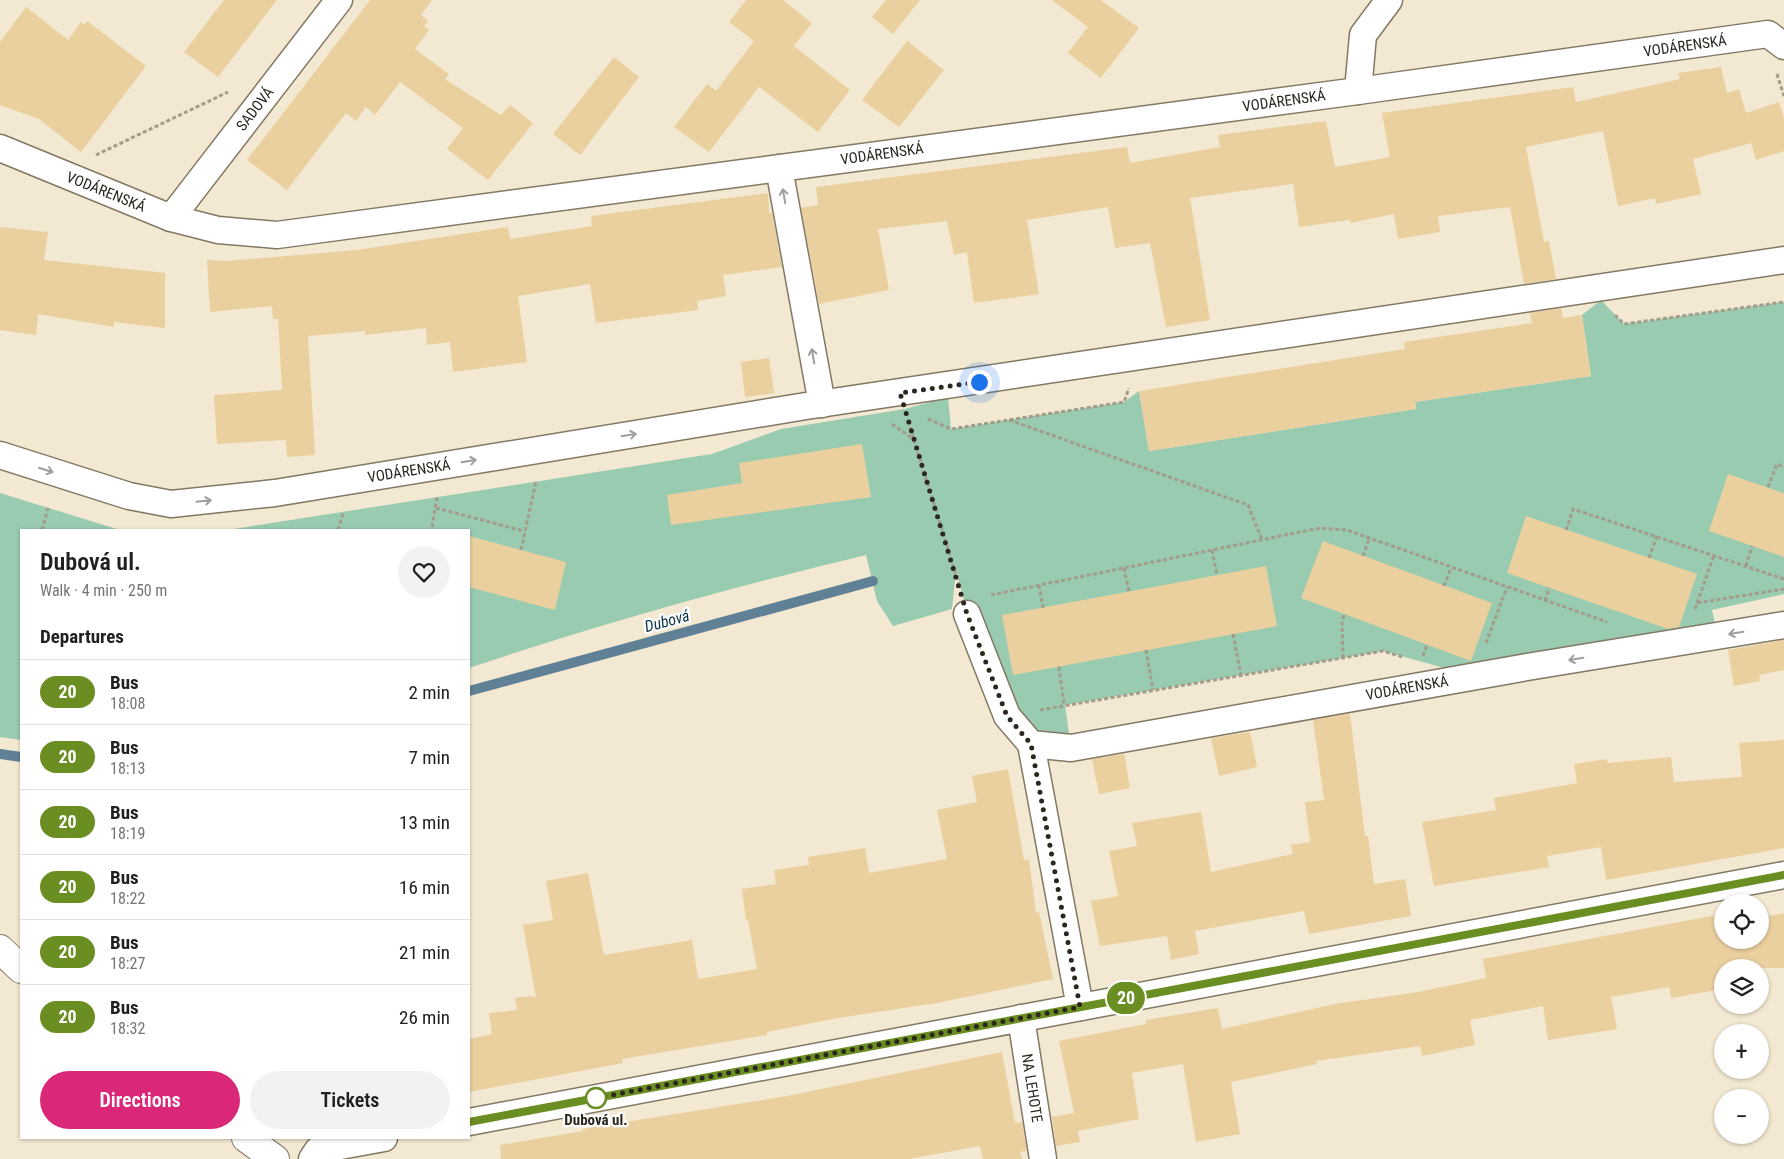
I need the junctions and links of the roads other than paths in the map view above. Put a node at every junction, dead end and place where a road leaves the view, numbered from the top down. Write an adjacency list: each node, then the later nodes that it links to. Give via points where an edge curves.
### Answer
1 (339, 0): 7 (street, SADOVÁ)
2 (1389, 0): 4 (street, via 1363,34)
3 (1784, 46): 4 (street, VODÁRENSKÁ, via 1768,34)
4 (1358, 91): 6 (street, VODÁRENSKÁ)
5 (0, 148): 7 (street, VODÁRENSKÁ)
6 (779, 168): 7 (street, VODÁRENSKÁ, via 276,234 218,230); 9 (street, one-way to 6)
7 (171, 218)
8 (1784, 260): 9 (street, VODÁRENSKÁ)
9 (822, 404): 10 (street, VODÁRENSKÁ, one-way to 9, via 129,496 171,504 275,493)
10 (0, 455)
11 (966, 608): 13 (street, via 1007,716)
12 (1784, 625): 13 (street, VODÁRENSKÁ, one-way to 13, via 1071,748)
13 (1031, 744): 17 (street)
14 (1784, 875): 17 (street)
15 (0, 948): 16 (main road)
16 (20, 968)
17 (1080, 1007): 18 (street)
18 (1021, 1018): 19 (street); 24 (street, NA LEHOTE)
19 (470, 1122)
20 (247, 1139): 22 (main road)
21 (378, 1139): 23 (street, via 318,1150)
22 (275, 1159)
23 (312, 1159)
24 (1043, 1159)

